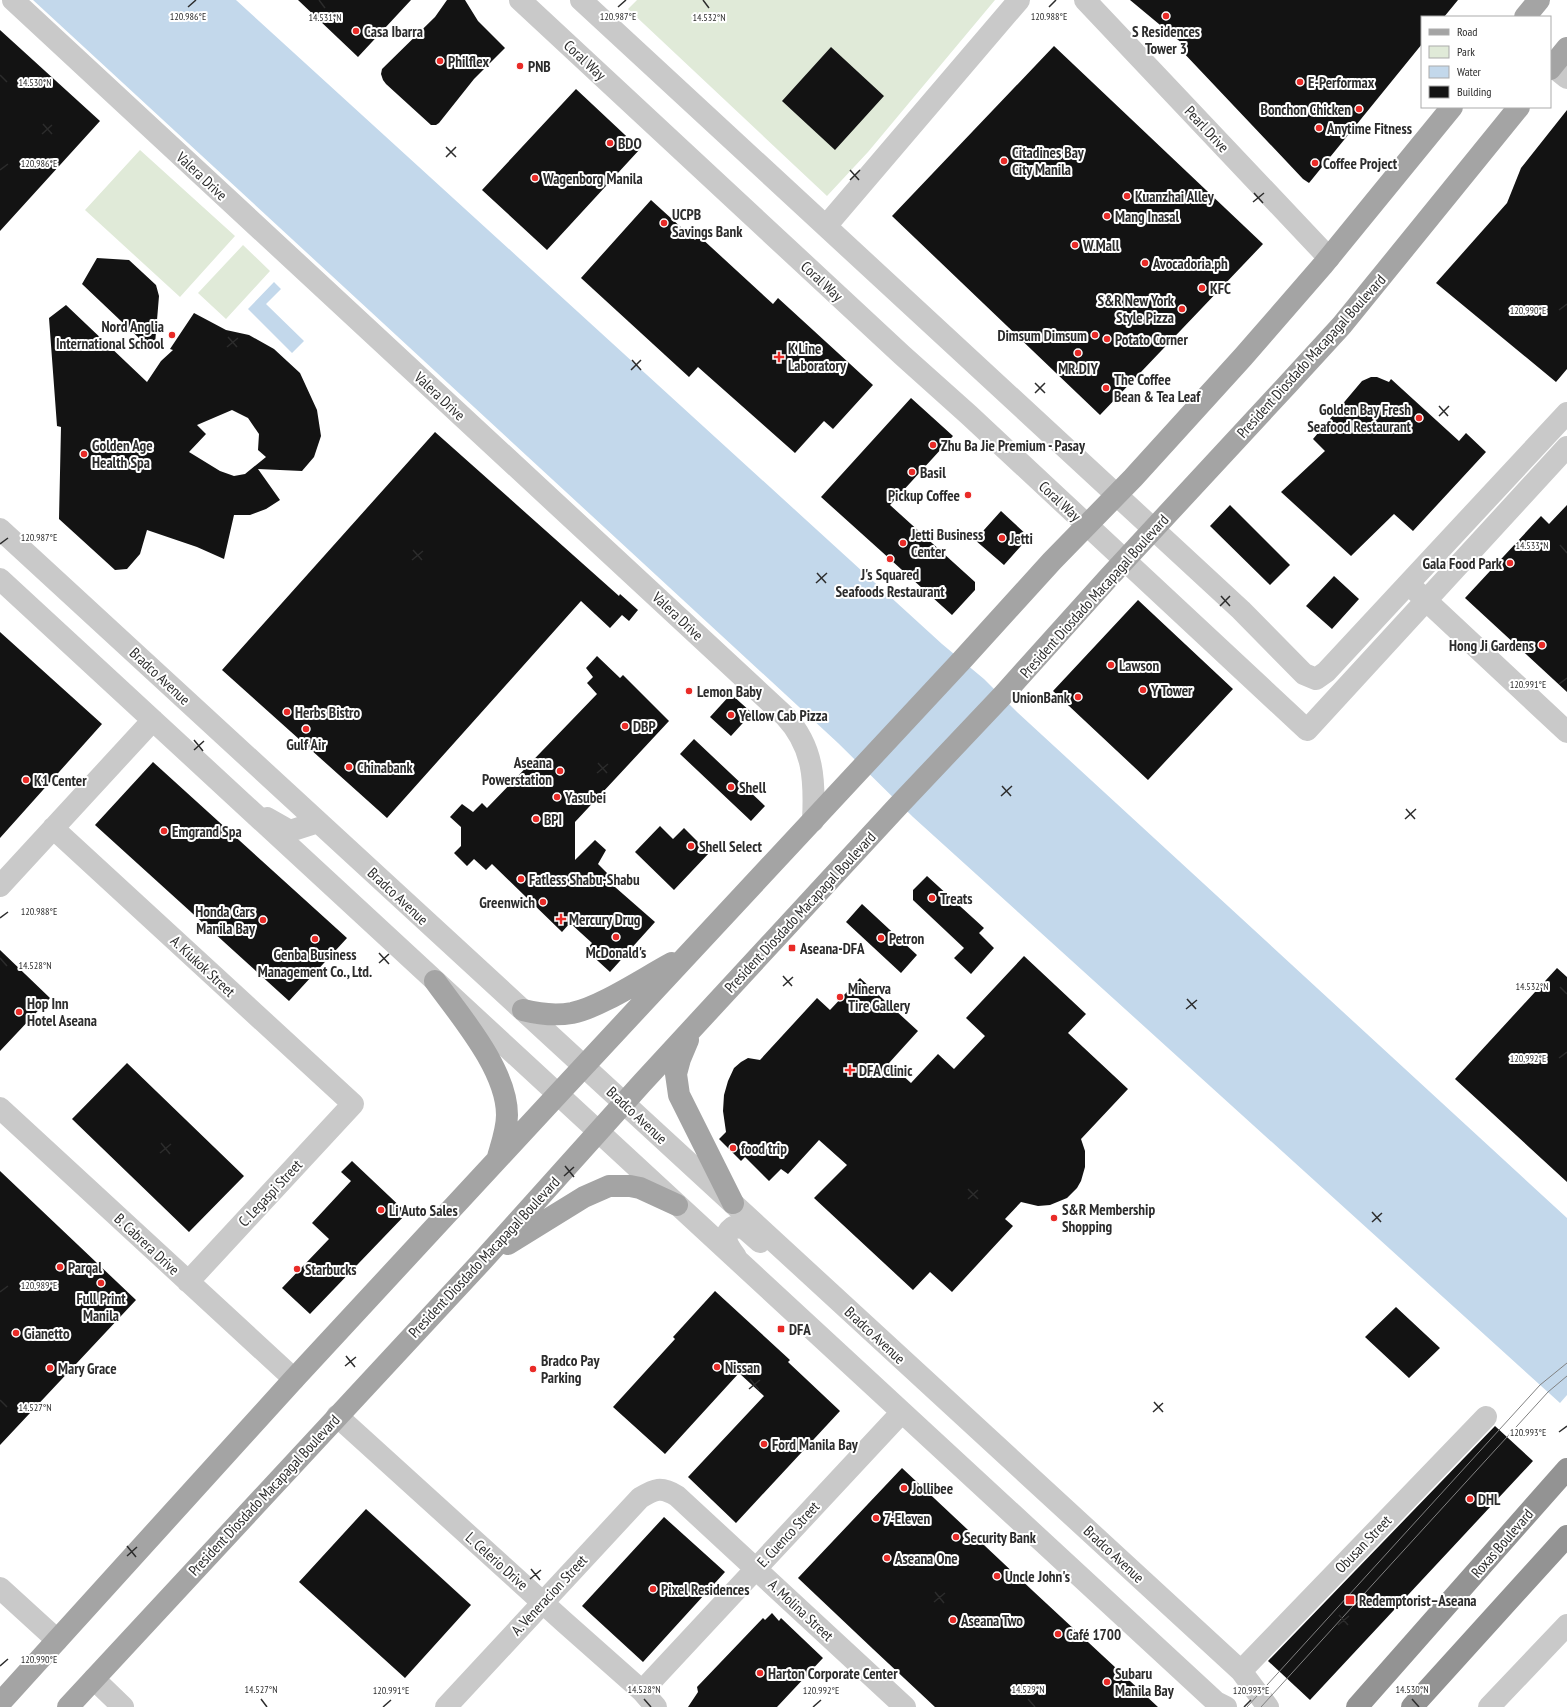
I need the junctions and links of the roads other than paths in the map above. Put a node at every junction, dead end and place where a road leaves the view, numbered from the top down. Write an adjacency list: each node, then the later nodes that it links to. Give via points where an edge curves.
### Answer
1 (13, 0): 27 (street, Valera Drive, via 785,716 798,731 809,755 813,783)
2 (520, 0): 17 (street, Coral Way)
3 (582, 0): 12 (street)
4 (1019, 0): 12 (street)
5 (1085, 0): 13 (street, Pearl Drive)
6 (1539, 0): 7 (main road)
7 (1525, 16)
8 (1567, 48): 9 (main road)
9 (1556, 71)
10 (1451, 108): 13 (main road)
11 (1518, 108): 19 (main road, President Diosdado Macapagal Boulevard, via 1342,325)
12 (826, 226): 16 (street)
13 (1329, 258): 16 (main road)
14 (1567, 413): 22 (street)
15 (1567, 447): 23 (street)
16 (1117, 495): 17 (main road); 19 (street)
17 (1087, 526): 20 (street, Coral Way); 27 (main road)
18 (0, 529): 28 (street, Bradco Avenue)
19 (1154, 530): 20 (main road, President Diosdado Macapagal Boulevard); 22 (street, via 1241,610 1304,674 1316,679 1326,672)
20 (1124, 561): 23 (street, Coral Way, via 1307,730); 34 (main road, President Diosdado Macapagal Boulevard)
21 (0, 579): 24 (street)
22 (1408, 583): 23 (street)
23 (1426, 600): 25 (street)
24 (153, 720): 26 (street); 29 (street)
25 (1567, 732)
26 (247, 807): 28 (street, via 290,831); 32 (street)
27 (813, 821): 31 (main road)
28 (318, 822): 33 (street, Bradco Avenue)
29 (53, 828): 30 (street); 38 (street, A. Kiukok Street)
30 (0, 886)
31 (688, 954): 33 (main road, via 589,1007 557,1014); 35 (main road)
32 (435, 981): 36 (street); 41 (main road, via 479,1043 501,1082 507,1116)
33 (523, 1010): 35 (street, Bradco Avenue)
34 (692, 1029): 37 (main road, President Diosdado Macapagal Boulevard); 42 (main road, via 677,1066 676,1084 679,1096)
35 (583, 1066): 36 (main road); 37 (street, Bradco Avenue)
36 (558, 1094): 40 (street); 41 (main road)
37 (624, 1103): 40 (main road, President Diosdado Macapagal Boulevard); 42 (street, Bradco Avenue)
38 (353, 1104): 47 (street, C. Legaspi Street)
39 (0, 1108): 47 (street, B. Cabrera Drive)
40 (598, 1132): 43 (street); 45 (main road, President Diosdado Macapagal Boulevard)
41 (498, 1159): 48 (main road)
42 (733, 1203): 44 (street, Bradco Avenue)
43 (677, 1204): 45 (main road, via 640,1188 609,1186 570,1204); 46 (street)
44 (780, 1248): 46 (street, via 761,1243 744,1228 733,1227 727,1234 727,1242); 60 (street, Bradco Avenue)
45 (483, 1260): 50 (main road, President Diosdado Macapagal Boulevard)
46 (740, 1262): 49 (street)
47 (188, 1282): 48 (street, B. Cabrera Drive)
48 (294, 1379): 59 (main road)
49 (902, 1412): 55 (street, E. Cuenco Street); 64 (street)
50 (337, 1416): 57 (street, L. Celerio Drive); 61 (main road, President Diosdado Macapagal Boulevard)
51 (1486, 1417): 60 (street, Obusan Street)
52 (1567, 1470): 70 (highway, Roxas Boulevard)
53 (657, 1490): 55 (street, A. Molina Street, via 677,1496); 57 (street, A. Veneracion Street, via 640,1498)
54 (1567, 1536): 71 (highway)
55 (756, 1569): 62 (street, E. Cuenco Street); 68 (street, A. Molina Street)
56 (0, 1588): 59 (street)
57 (542, 1602): 62 (street, L. Celerio Drive); 67 (street, A. Veneracion Street)
58 (1567, 1625): 72 (street)
59 (57, 1640): 63 (main road)
60 (1240, 1671): 69 (street, Bradco Avenue)
61 (94, 1680): 65 (main road, President Diosdado Macapagal Boulevard); 66 (street)
62 (649, 1699)
63 (0, 1703)
64 (1218, 1705)
65 (68, 1707)
66 (123, 1707)
67 (446, 1707)
68 (905, 1707)
69 (1268, 1707)
70 (1357, 1707)
71 (1412, 1707)
72 (1489, 1707)

